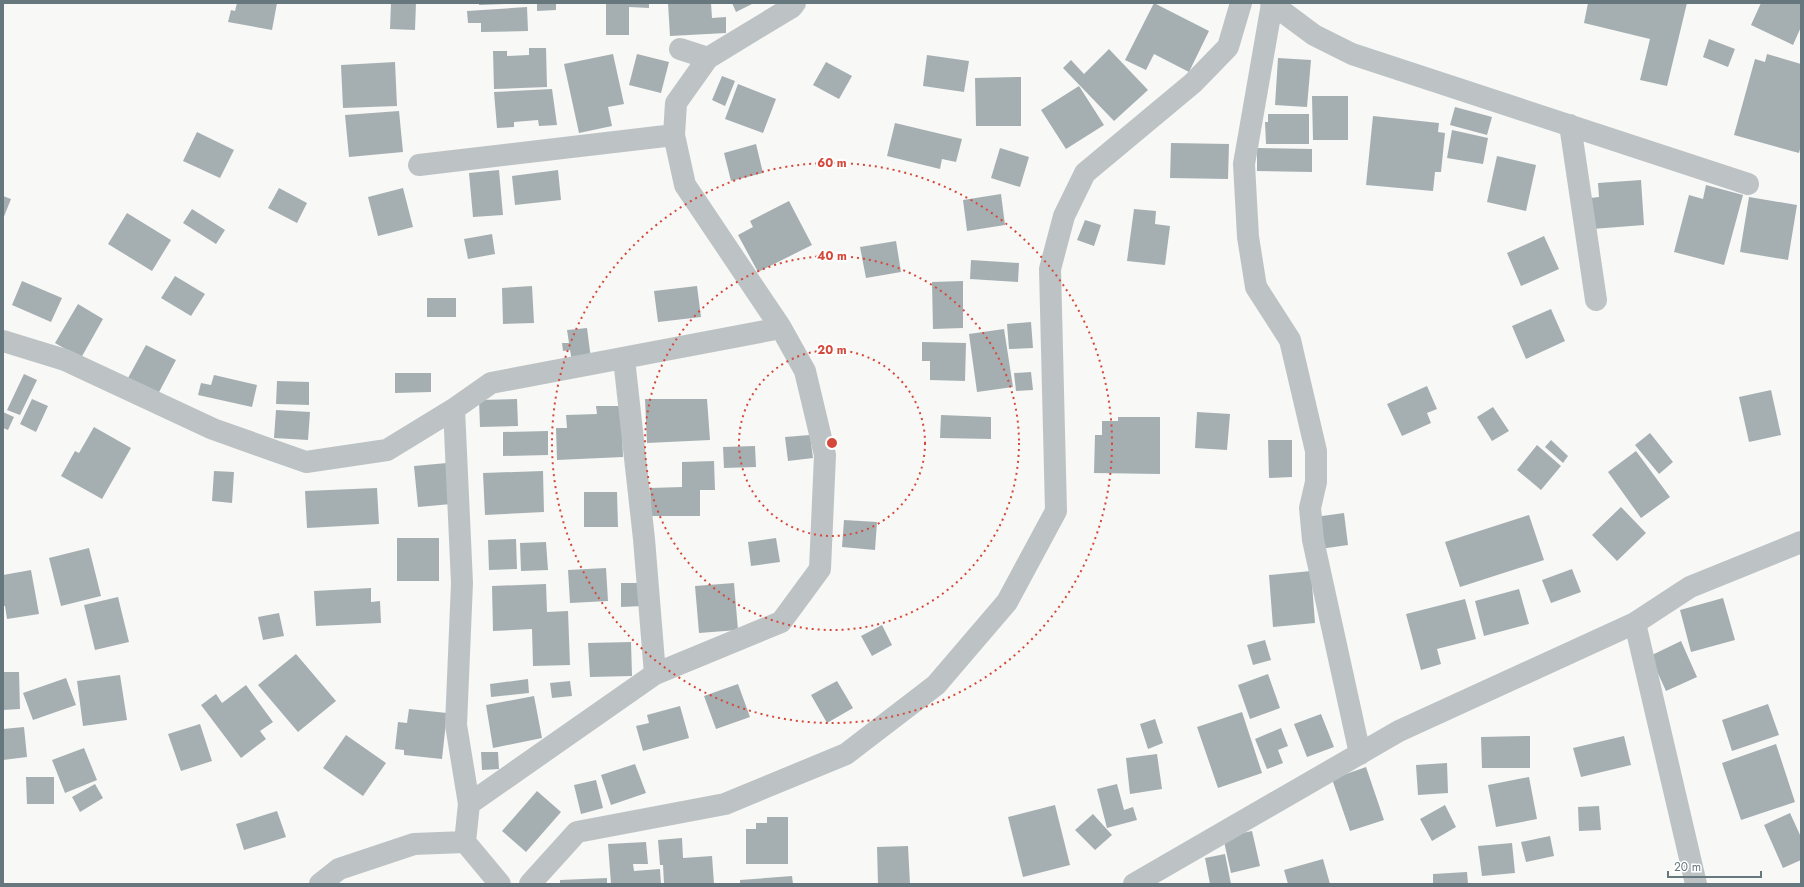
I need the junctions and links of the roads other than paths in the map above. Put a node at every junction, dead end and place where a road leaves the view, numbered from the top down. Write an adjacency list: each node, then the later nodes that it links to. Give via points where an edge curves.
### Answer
1 (796, 3): 5 (street)
2 (1241, 3): 24 (street, via 1228,47 1194,83 1085,173 1064,216 1050,269 1056,510 1007,602 936,685 846,754 725,804 577,832)
3 (1272, 3): 6 (street, via 1314,35 1352,54); 18 (street, via 1244,164 1248,237 1256,287 1290,340 1316,451 1316,482 1310,508 1314,540)
4 (680, 49): 5 (street)
5 (708, 58): 7 (street, via 676,102)
6 (1570, 125): 9 (street); 10 (street)
7 (674, 135): 8 (street); 11 (street, via 685,185)
8 (419, 165)
9 (1748, 184)
10 (1596, 300)
11 (781, 328): 13 (street); 17 (street, via 805,371 825,455 820,569 781,622)
12 (3, 341): 14 (street, via 65,360 213,429 306,462 387,450)
13 (624, 359): 14 (street, via 491,383); 17 (street, via 644,539)
14 (454, 409): 19 (street, via 462,583 456,725)
15 (1801, 542): 16 (street, via 1690,587)
16 (1635, 623): 18 (street, via 1399,731); 26 (street)
17 (655, 674): 19 (street)
18 (1360, 754): 25 (street)
19 (469, 804): 20 (street)
20 (465, 842): 21 (street, via 414,844); 23 (street)
21 (338, 876): 22 (street)
22 (320, 884)
23 (500, 884)
24 (530, 884)
25 (1134, 884)
26 (1696, 884)

